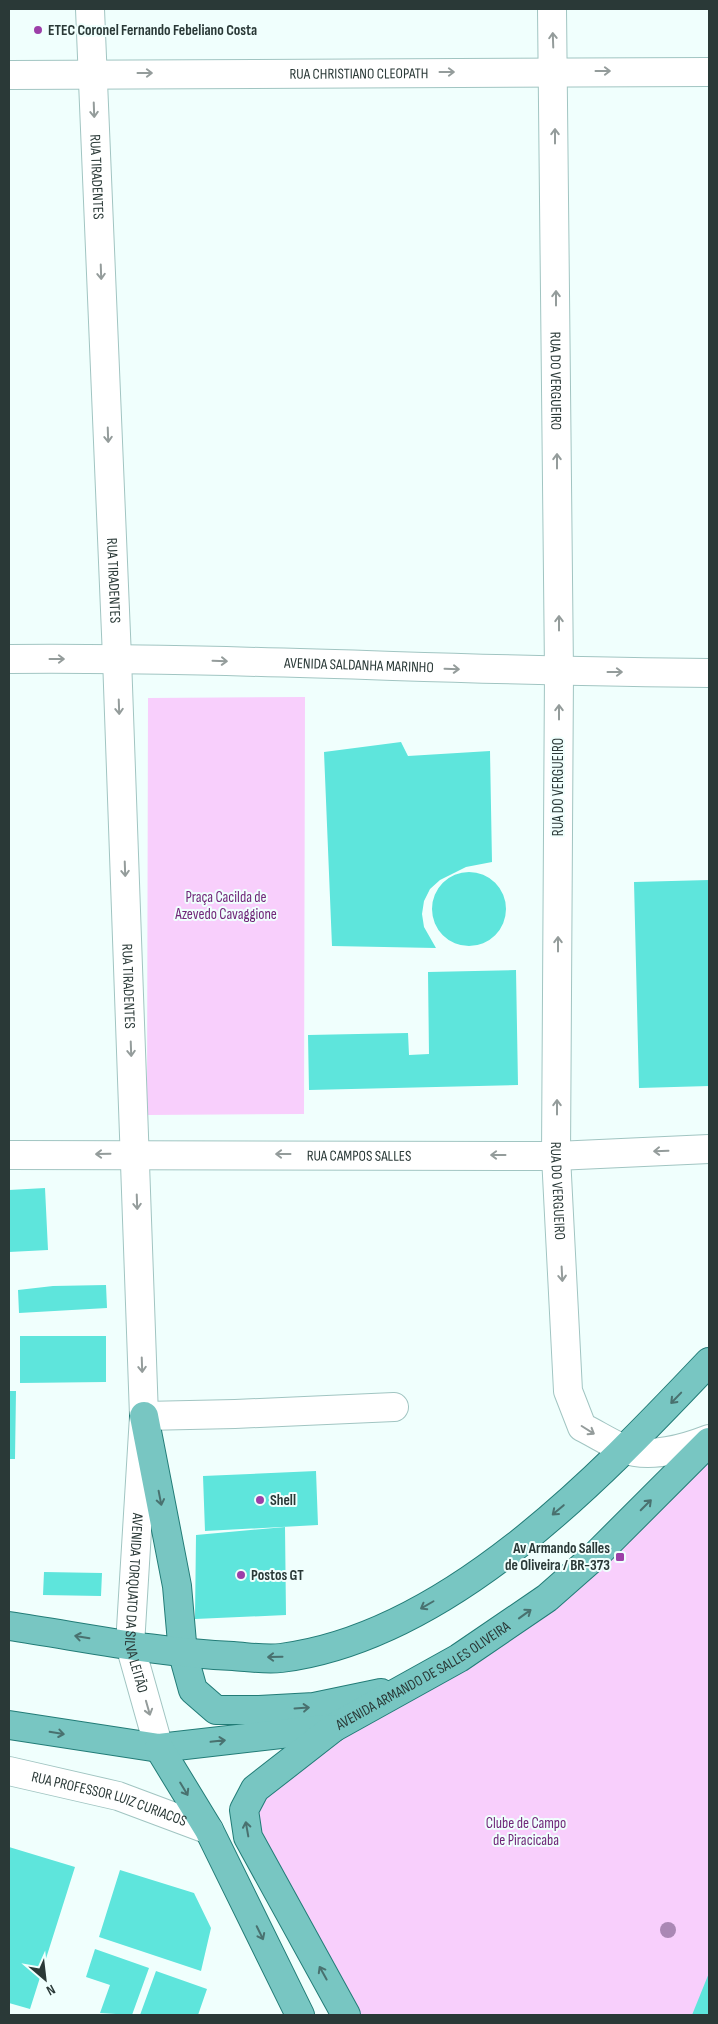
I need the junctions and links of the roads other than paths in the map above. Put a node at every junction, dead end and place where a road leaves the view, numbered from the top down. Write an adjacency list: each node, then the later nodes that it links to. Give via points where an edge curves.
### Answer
1 (90, 9): 5 (street, RUA TIRADENTES)
2 (552, 9): 3 (street, RUA DO VERGUEIRO, one-way to 2)
3 (554, 71): 4 (street, RUA CHRISTIANO CLEOPATH, one-way to 4); 5 (street, RUA CHRISTIANO CLEOPATH, one-way to 3); 9 (street, RUA DO VERGUEIRO, one-way to 3)
4 (709, 72)
5 (92, 74): 6 (street, RUA CHRISTIANO CLEOPATH); 7 (street, RUA TIRADENTES, one-way to 7)
6 (9, 75)
7 (117, 658): 8 (street, AVENIDA SALDANHA MARINHO, one-way to 7); 9 (street, AVENIDA SALDANHA MARINHO, one-way to 9); 12 (street, RUA TIRADENTES, one-way to 12)
8 (9, 659)
9 (559, 672): 10 (street, AVENIDA SALDANHA MARINHO, one-way to 10); 14 (street, RUA DO VERGUEIRO, one-way to 9)
10 (709, 672)
11 (709, 1149): 14 (street, RUA CAMPOS SALLES, one-way to 14)
12 (135, 1153): 13 (street, RUA CAMPOS SALLES, one-way to 13); 14 (street, RUA CAMPOS SALLES, one-way to 12); 17 (street, AVENIDA TORQUATO DA SILVA LEITÃO, one-way to 17)
13 (9, 1155)
14 (556, 1156): 19 (street, RUA DO VERGUEIRO, one-way to 19, via 568,1390 582,1427)
15 (709, 1362): 19 (main road, one-way to 19)
16 (394, 1406): 17 (street)
17 (144, 1416): 21 (street, AVENIDA TORQUATO DA SILVA LEITÃO); 22 (main road, one-way to 22, via 176,1586)
18 (709, 1440): 19 (street, RUA DO VERGUEIRO, via 657,1452); 23 (main road, AVENIDA ARMANDO DE SALLES OLIVEIRA, one-way to 18, via 459,1658 548,1598 597,1554)
19 (626, 1450): 22 (main road, one-way to 22, via 508,1553 394,1624 344,1643 280,1658)
20 (9, 1626): 21 (main road, one-way to 20)
21 (130, 1645): 22 (main road); 26 (street, AVENIDA TORQUATO DA SILVA LEITÃO, one-way to 26)
22 (183, 1654): 23 (main road, one-way to 23, via 192,1690 216,1710 314,1707)
23 (407, 1688): 25 (main road, AVENIDA ARMANDO DE SALLES OLIVEIRA)
24 (9, 1725): 26 (main road, AVENIDA ARMANDO DE SALLES OLIVEIRA, one-way to 26)
25 (333, 1728): 26 (main road, AVENIDA ARMANDO DE SALLES OLIVEIRA, one-way to 25); 30 (main road, one-way to 25, via 248,1836 244,1810 255,1789)
26 (159, 1748): 28 (main road, AVENIDA TORQUATO DA SILVA LEITÃO, one-way to 28)
27 (9, 1771): 28 (street, RUA PROFESSOR LUIZ CURIACOS, via 118,1796)
28 (209, 1830): 29 (main road, AVENIDA TORQUATO DA SILVA LEITÃO, one-way to 29)
29 (300, 2015)
30 (346, 2015)

